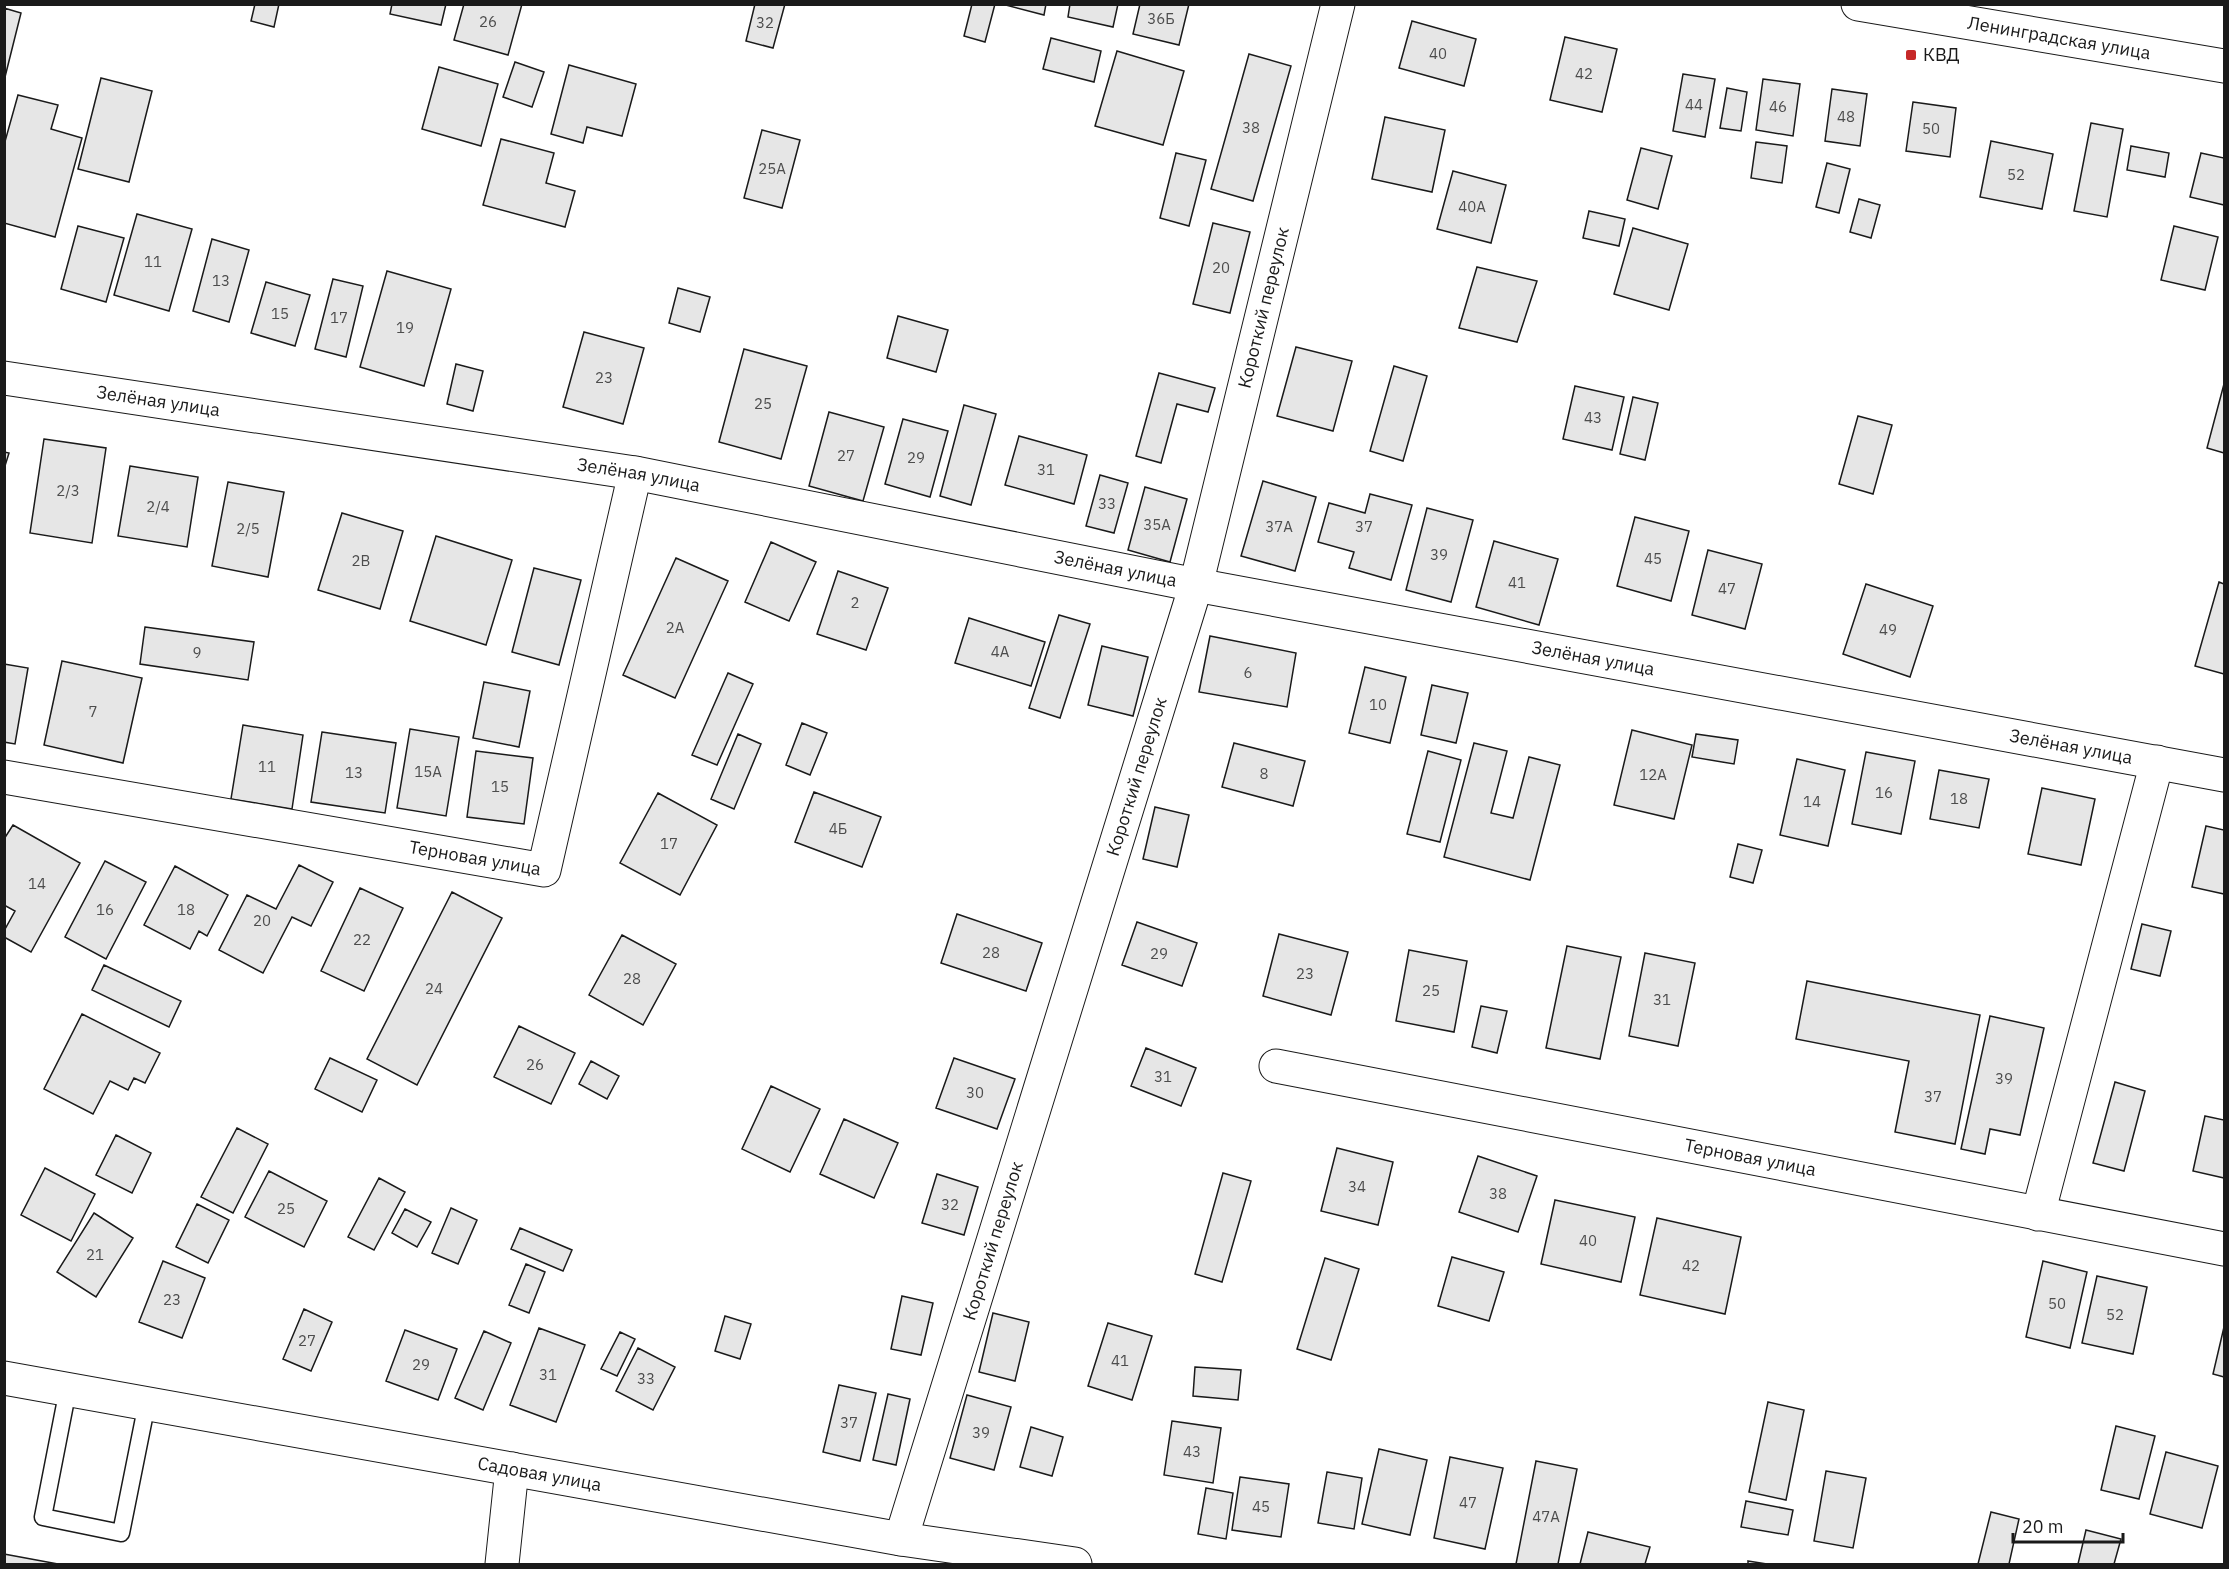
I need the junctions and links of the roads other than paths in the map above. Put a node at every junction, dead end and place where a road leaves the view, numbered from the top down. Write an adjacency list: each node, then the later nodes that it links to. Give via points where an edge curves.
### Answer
1 (1338, 4): 7 (street, Короткий переулок)
2 (1858, 4): 3 (street, Ленинградская улица)
3 (2016, 17): 4 (street, Ленинградская улица)
4 (2224, 66)
5 (4, 378): 6 (street, Зелёная улица)
6 (635, 473): 7 (street, Зелёная улица); 10 (street, Терновая улица, via 544,870)
7 (1196, 585): 8 (street, Зелёная улица); 18 (street, Короткий переулок)
8 (2157, 762): 9 (street, Зелёная улица); 12 (street)
9 (2224, 775)
10 (4, 777)
11 (1276, 1066): 12 (street, Терновая улица)
12 (2038, 1214): 13 (street, Терновая улица)
13 (2224, 1249)
14 (4, 1378): 15 (street, Садовая улица)
15 (68, 1389): 16 (street, Садовая улица); 16 (lane, via 43,1516 121,1533)
16 (147, 1403): 17 (street, Садовая улица)
17 (512, 1469): 18 (street, Садовая улица); 19 (street)
18 (901, 1539): 20 (street, Садовая улица)
19 (502, 1564)
20 (1075, 1564)

